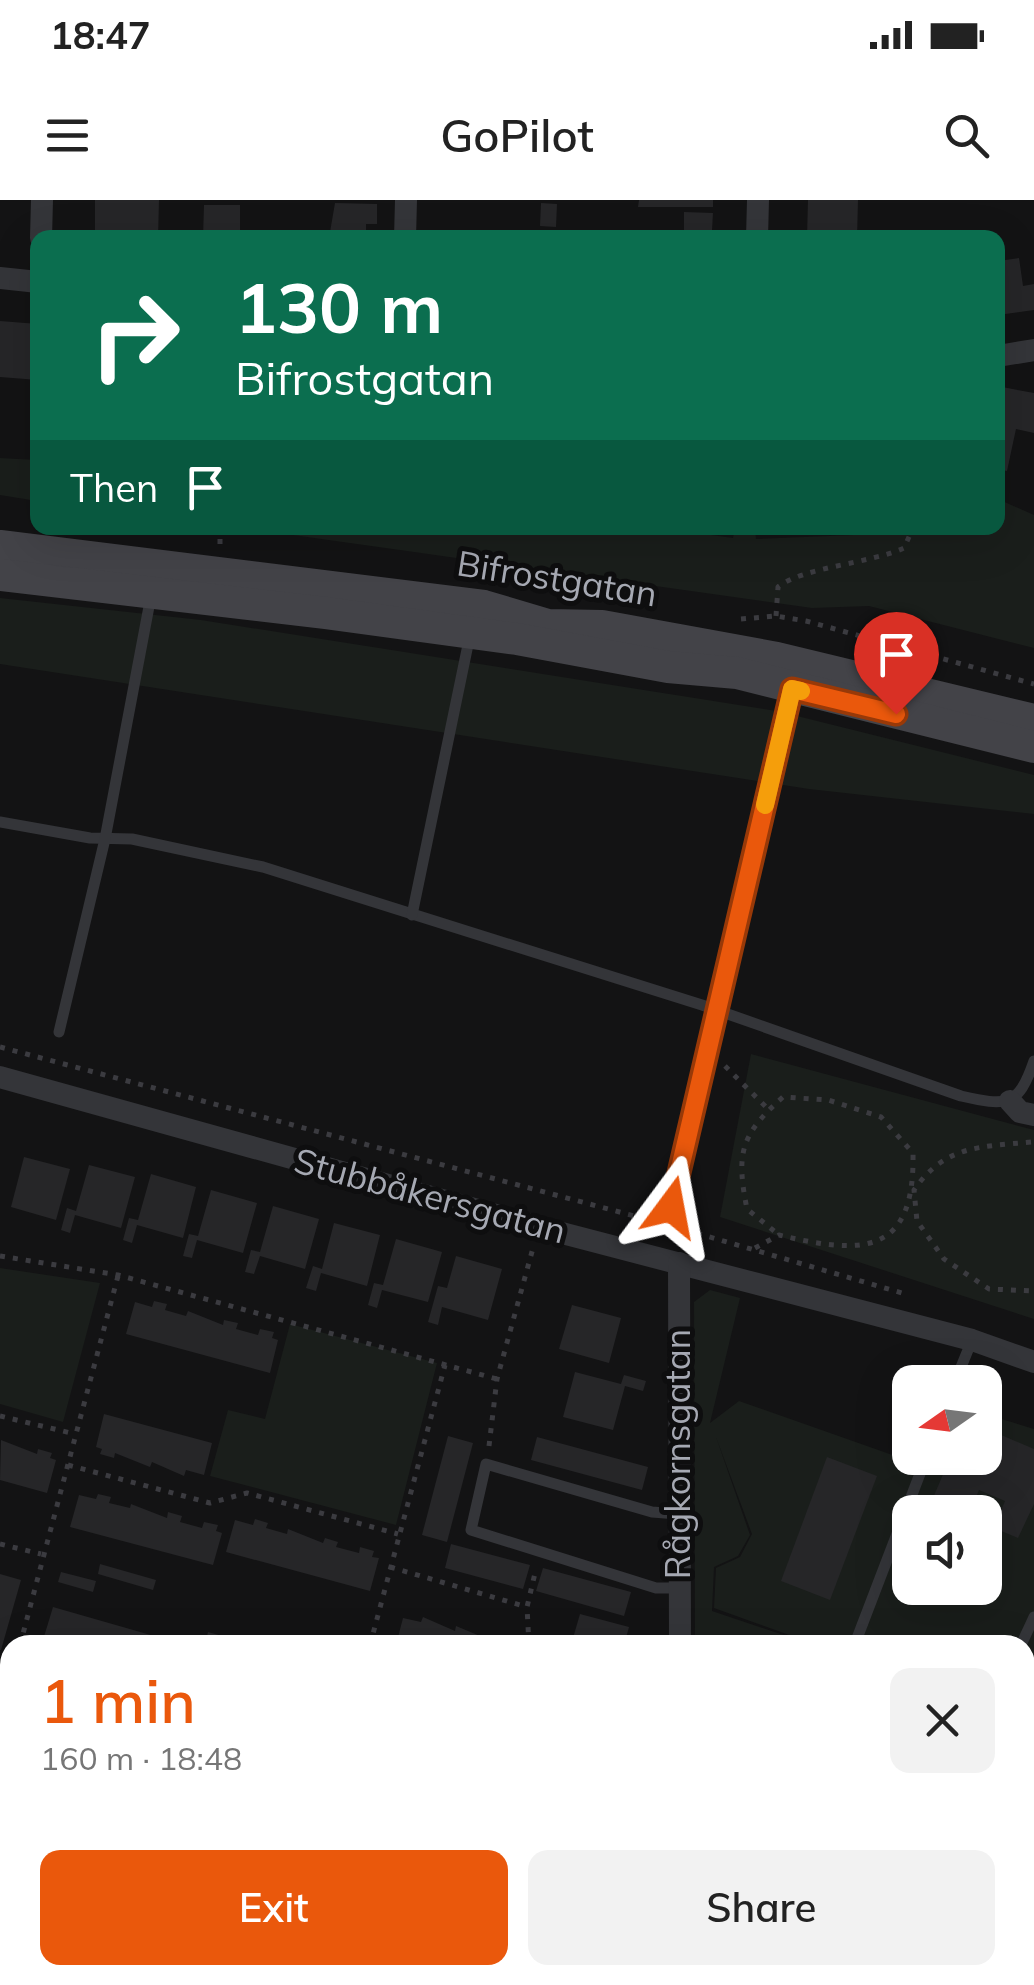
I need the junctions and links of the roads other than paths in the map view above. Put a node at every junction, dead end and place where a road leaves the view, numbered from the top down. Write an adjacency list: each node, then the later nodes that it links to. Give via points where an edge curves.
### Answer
1 (42, 200): 4 (street)
2 (406, 200): 5 (street)
3 (758, 200): 6 (street)
4 (41, 230)
5 (406, 230)
6 (757, 230)
7 (0, 278): 8 (street)
8 (30, 281)
9 (1034, 350): 10 (street)
10 (1005, 355)
11 (0, 546): 16 (main road, Bifrostgatan, via 474,604 548,625 602,626 777,658)
12 (0, 575): 13 (main road, Bifrostgatan)
13 (151, 592): 14 (main road, Bifrostgatan); 19 (lane)
14 (470, 633): 15 (main road, Bifrostgatan, via 668,667 737,672); 20 (lane)
15 (792, 689): 17 (main road, Bifrostgatan); 21 (lane)
16 (1034, 720)
17 (1034, 748)
18 (0, 822): 19 (lane)
19 (105, 838): 20 (lane, via 263,867); 22 (lane)
20 (412, 915): 21 (lane)
21 (716, 1010): 25 (lane, via 961,1096); 27 (lane)
22 (58, 1032)
23 (1034, 1061): 25 (lane, via 1024,1089)
24 (0, 1078): 28 (street, Stubbåkersgatan)
25 (1010, 1101): 26 (street)
26 (1034, 1115)
27 (671, 1207)
28 (678, 1263): 29 (street, Stubbåkersgatan); 33 (street, Rågkornsgatan)
29 (972, 1340): 30 (street, Stubbåkersgatan); 31 (lane)
30 (1034, 1362)
31 (962, 1365)
32 (919, 1475): 36 (lane)
33 (678, 1514): 34 (street, Rågkornsgatan); 34 (lane, via 486,1464 471,1530 656,1588)
34 (678, 1588): 35 (street, Rågkornsgatan)
35 (680, 1635)
36 (858, 1635)

